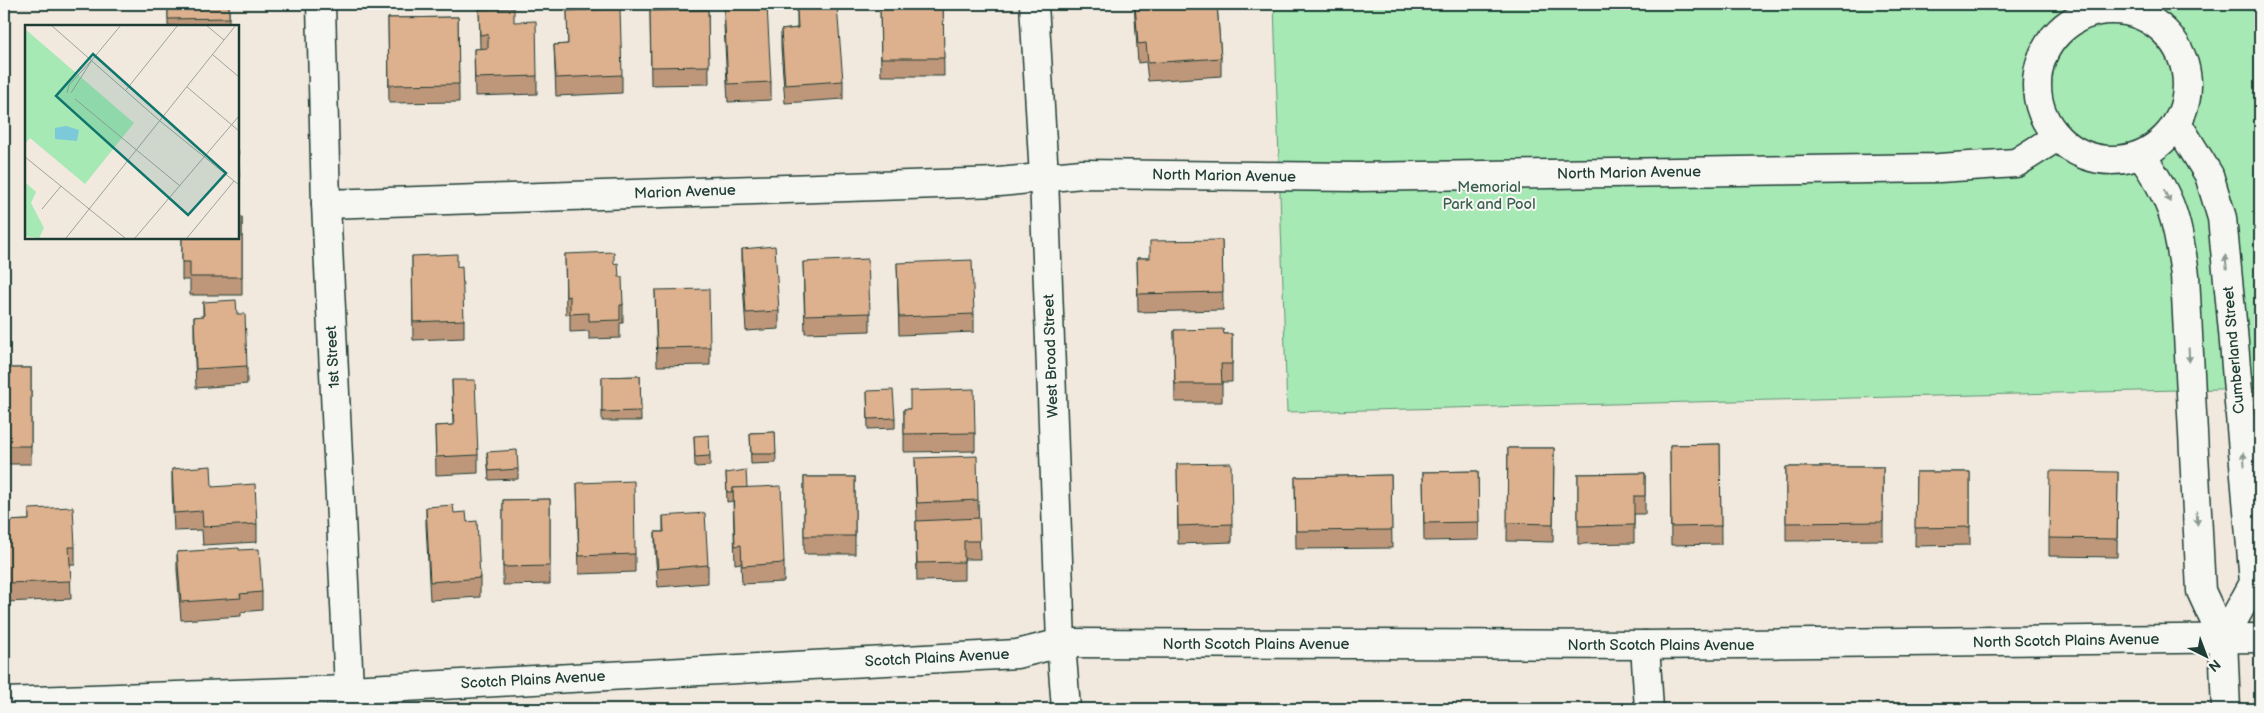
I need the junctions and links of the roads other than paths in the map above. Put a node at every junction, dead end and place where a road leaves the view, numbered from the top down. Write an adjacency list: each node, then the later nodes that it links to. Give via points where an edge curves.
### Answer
1 (321, 4): 7 (street, 1st Street)
2 (1034, 4): 6 (street, West Broad Street)
3 (2177, 123): 4 (street, via 2185,102 2187,80 2182,58 2170,37 2152,22 2130,12 2106,10 2083,16 2062,29 2047,47 2041,62 2037,94 2043,116); 5 (street, via 2161,142); 9 (street, Cumberland Street, one-way to 3, via 2254,583 2233,331 2222,218 2209,175)
4 (2057, 137): 5 (street, via 2075,151 2096,159 2118,160); 6 (street, North Marion Avenue, via 2016,163 1939,168 1357,177 1092,174)
5 (2141, 155): 9 (street, Cumberland Street, one-way to 9, via 2170,201 2180,238 2201,591)
6 (1044, 177): 7 (street, Marion Avenue, via 1000,182); 10 (street, West Broad Street)
7 (326, 204): 12 (street, 1st Street)
8 (2260, 638): 9 (street, North Scotch Plains Avenue)
9 (2224, 639): 11 (street, North Scotch Plains Avenue); 16 (street, Cumberland Street)
10 (1061, 643): 11 (street, North Scotch Plains Avenue); 12 (street, Scotch Plains Avenue, via 1017,654); 14 (street, West Broad Street)
11 (1645, 645): 15 (street)
12 (349, 699): 13 (street, Scotch Plains Avenue)
13 (4, 702)
14 (1066, 709)
15 (1649, 709)
16 (2226, 709)

